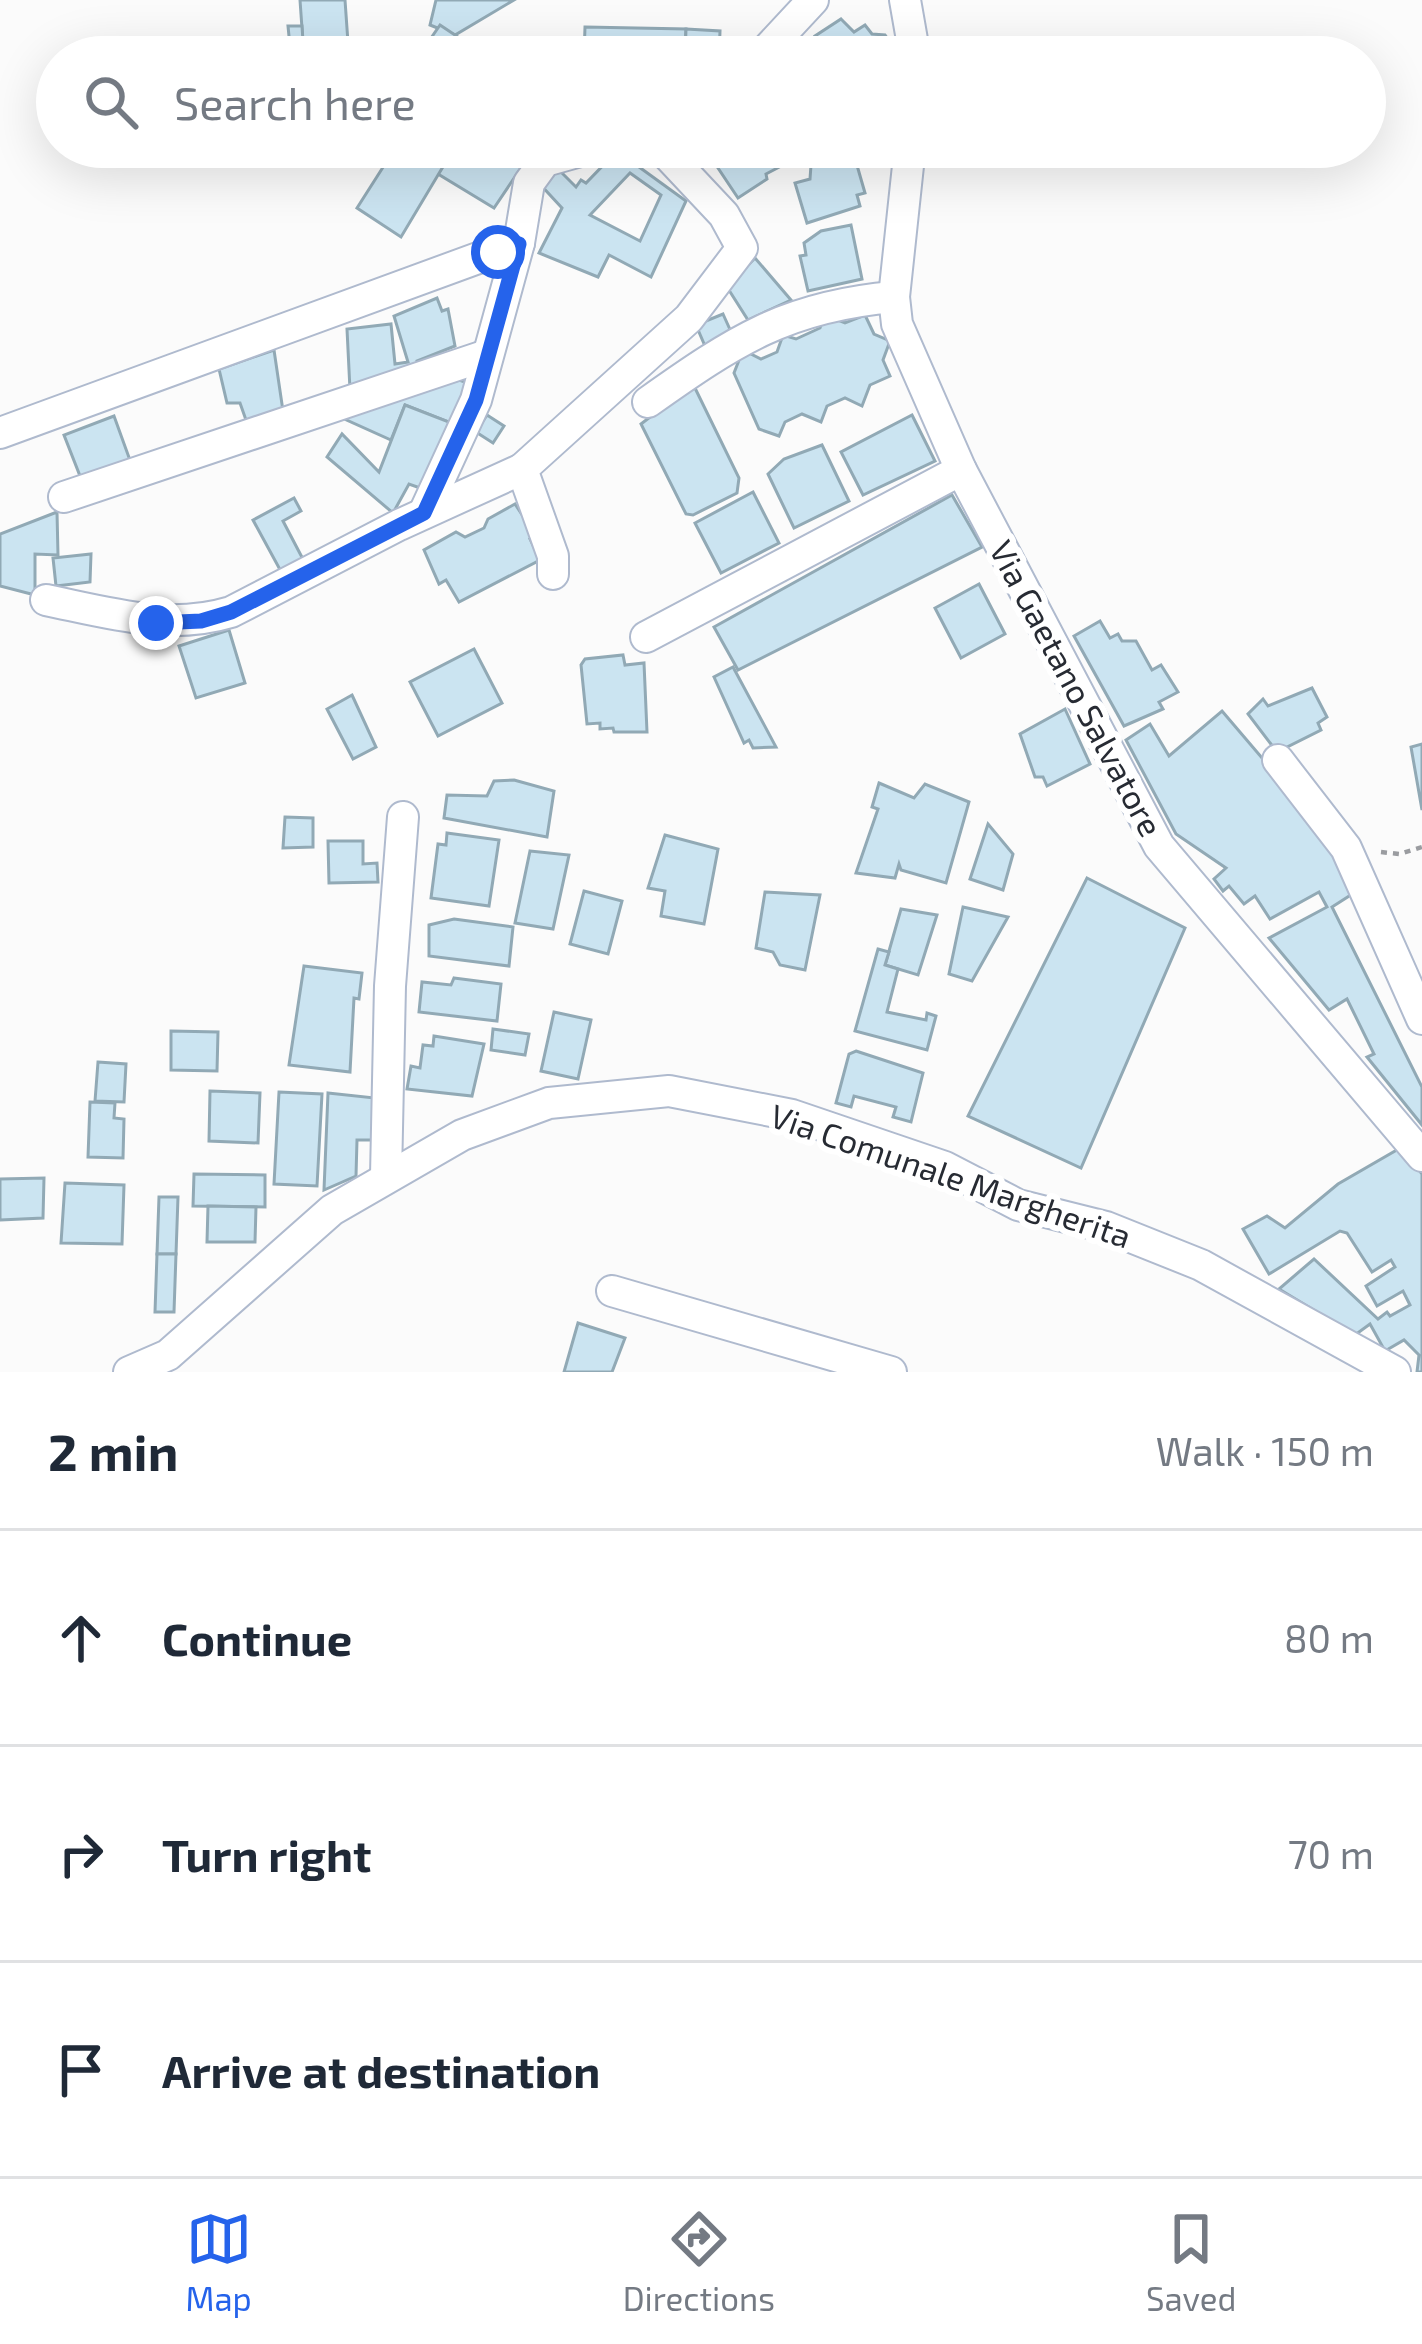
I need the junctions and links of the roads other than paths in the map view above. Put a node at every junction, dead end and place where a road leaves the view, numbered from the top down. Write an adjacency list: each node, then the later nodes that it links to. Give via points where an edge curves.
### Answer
1 (813, 0): 3 (street)
2 (905, 0): 4 (street)
3 (780, 36)
4 (911, 36)
5 (541, 168): 8 (street, via 524,199)
6 (680, 168): 13 (street, via 741,237 738,260 689,318)
7 (908, 168): 9 (street, Via Gaetano Salvatore)
8 (519, 244): 10 (street); 12 (street)
9 (894, 297): 11 (street, via 830,303 752,333); 14 (street, Via Gaetano Salvatore, via 908,353)
10 (487, 355): 15 (street); 16 (street, via 476,400)
11 (648, 402)
12 (0, 433)
13 (522, 469): 16 (street); 17 (street)
14 (962, 470): 19 (street); 23 (street, Via Gaetano Salvatore, via 1160,846)
15 (64, 497)
16 (424, 513): 18 (street, via 201,621 156,623)
17 (553, 574)
18 (46, 600)
19 (646, 637)
20 (1278, 760): 22 (street, via 1346,848)
21 (403, 817): 24 (street)
22 (1422, 1018)
23 (1422, 1156)
24 (386, 1176): 26 (street, Via Comunale Margherita, via 332,1210 168,1355); 28 (street, Via Comunale Margherita, via 549,1103 670,1090 792,1115 945,1167 1018,1205 1155,1246)
25 (612, 1291): 27 (street)
26 (129, 1372)
27 (891, 1372)
28 (1395, 1372)

